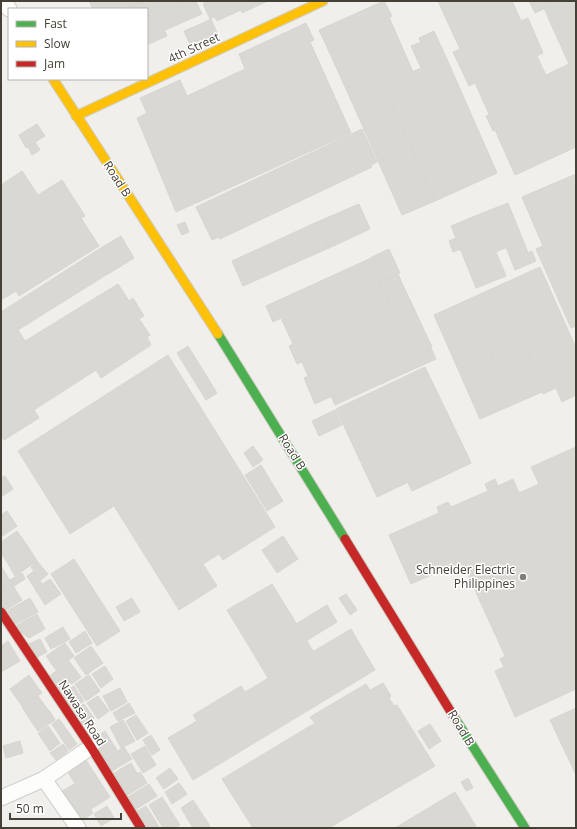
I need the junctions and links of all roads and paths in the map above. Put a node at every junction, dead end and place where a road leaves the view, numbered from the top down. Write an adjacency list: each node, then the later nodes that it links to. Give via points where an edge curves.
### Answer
1 (322, 1): 3 (street, 4th Street)
2 (54, 80): 3 (street, Road B)
3 (76, 116): 10 (street, Road B, via 211,322)
4 (1, 612): 5 (street, Nawasa Road)
5 (91, 747): 6 (street); 9 (street, Nawasa Road)
6 (44, 779): 7 (street); 8 (street)
7 (1, 798)
8 (78, 828)
9 (141, 828)
10 (525, 828)

